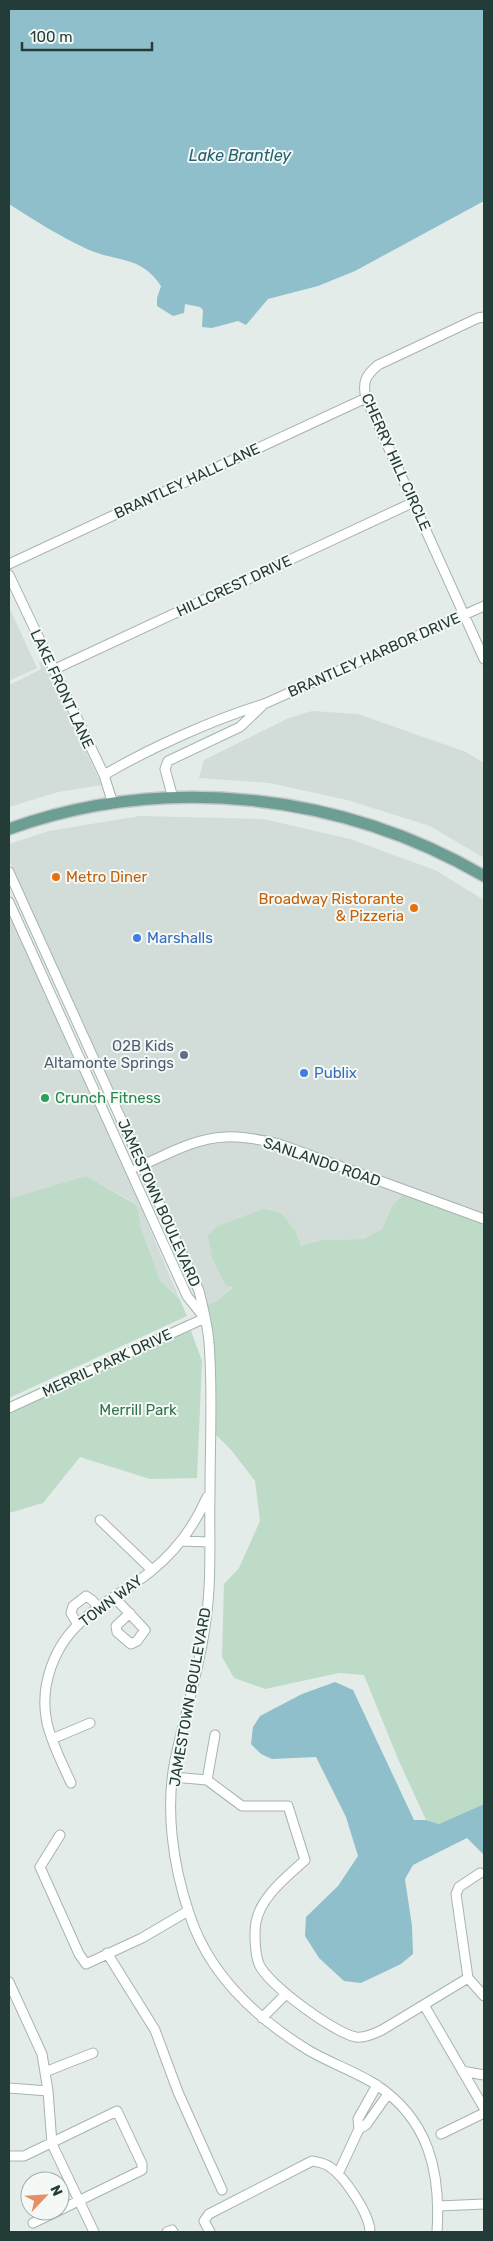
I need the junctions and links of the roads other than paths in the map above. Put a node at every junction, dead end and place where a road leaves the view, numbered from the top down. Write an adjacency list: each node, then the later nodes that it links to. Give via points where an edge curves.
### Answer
1 (484, 317): 2 (street, CHERRY HILL CIRCLE, via 378,365 367,374 363,387)
2 (366, 398): 3 (street, CHERRY HILL CIRCLE); 4 (street, BRANTLEY HALL LANE)
3 (414, 502): 7 (street, CHERRY HILL CIRCLE); 9 (street, HILLCREST DRIVE)
4 (9, 564)
5 (9, 575): 9 (street, LAKE FRONT LANE)
6 (484, 606): 7 (street, BRANTLEY HARBOR DRIVE)
7 (464, 616): 8 (street, CHERRY HILL CIRCLE); 10 (street, BRANTLEY HARBOR DRIVE)
8 (484, 658)
9 (53, 670): 11 (street, LAKE FRONT LANE)
10 (264, 704): 11 (street, BRANTLEY HARBOR DRIVE, via 131,759); 12 (street, BRANTLEY HARBOR DRIVE, via 240,728 168,761 165,769)
11 (104, 775): 13 (street, LAKE FRONT LANE)
12 (173, 798): 13 (main road); 16 (main road, via 242,798 335,814 406,837)
13 (113, 804): 14 (main road)
14 (9, 829)
15 (9, 872): 18 (street, JAMESTOWN BOULEVARD)
16 (484, 876)
17 (9, 902): 19 (street, JAMESTOWN BOULEVARD)
18 (142, 1165): 19 (street, SANLANDO ROAD); 20 (street, SANLANDO ROAD, via 200,1140 226,1136 251,1138 279,1144); 21 (street, JAMESTOWN BOULEVARD, via 199,1291)
19 (131, 1170): 21 (street, JAMESTOWN BOULEVARD, via 187,1296)
20 (484, 1219)
21 (205, 1318): 22 (street, MERRIL PARK DRIVE); 23 (street, JAMESTOWN BOULEVARD, via 212,1397)
22 (9, 1408)
23 (210, 1492): 25 (street, TOWN WAY); 26 (street, JAMESTOWN BOULEVARD)
24 (100, 1520): 27 (street)
25 (181, 1541): 26 (street); 27 (street, TOWN WAY)
26 (210, 1542): 35 (street, JAMESTOWN BOULEVARD, via 207,1618)
27 (152, 1570): 28 (street, TOWN WAY)
28 (114, 1597): 29 (street, TOWN WAY); 30 (street)
29 (98, 1608): 31 (street, TOWN WAY); 31 (street, via 86,1596 74,1606 71,1613)
30 (130, 1613): 30 (street, via 146,1630 131,1644 117,1632 117,1623)
31 (78, 1625): 34 (street, TOWN WAY, via 50,1667 44,1695)
32 (90, 1723): 34 (street)
33 (214, 1735): 36 (street)
34 (52, 1739): 37 (street, TOWN WAY)
35 (173, 1777): 36 (street); 40 (street, JAMESTOWN BOULEVARD, via 173,1846)
36 (207, 1780): 44 (street, via 242,1806 288,1806 305,1860 268,1896 256,1922 260,1965)
37 (71, 1782)
38 (60, 1835): 41 (street, via 40,1867 42,1875 86,1964)
39 (480, 1873): 42 (street, via 459,1887 456,1894)
40 (188, 1910): 41 (street, via 142,1938); 47 (street, JAMESTOWN BOULEVARD, via 202,1944 221,1974)
41 (107, 1953): 63 (street, via 155,2030 178,2092)
42 (468, 1978): 45 (street); 46 (street)
43 (9, 1982): 50 (street, via 42,2054)
44 (286, 1994): 46 (street, via 356,2037 371,2036); 47 (street)
45 (484, 1996)
46 (424, 2005): 49 (street)
47 (262, 2018): 52 (street, JAMESTOWN BOULEVARD, via 311,2052)
48 (93, 2053): 50 (street)
49 (462, 2071): 51 (street); 56 (street)
50 (45, 2072): 54 (street)
51 (484, 2076)
52 (377, 2085): 55 (street, JAMESTOWN BOULEVARD); 58 (street, via 358,2119)
53 (9, 2088): 54 (street)
54 (48, 2092): 60 (street)
55 (388, 2094): 58 (street, via 366,2125); 67 (street, JAMESTOWN BOULEVARD, via 423,2135 432,2157)
56 (484, 2108)
57 (484, 2113): 59 (street)
58 (359, 2129): 62 (street)
59 (441, 2134)
60 (52, 2144): 61 (street, via 24,2156); 64 (street); 64 (street, via 117,2111 142,2170)
61 (9, 2156)
62 (338, 2174): 73 (street, via 322,2163 312,2161 209,2214 204,2221); 74 (street, via 356,2197)
63 (222, 2190)
64 (80, 2200): 66 (street); 70 (street)
65 (484, 2204): 67 (street)
66 (70, 2205)
67 (439, 2206): 75 (street, JAMESTOWN BOULEVARD)
68 (37, 2221): 69 (street)
69 (33, 2223)
70 (94, 2232)
71 (167, 2232): 72 (street)
72 (173, 2232)
73 (210, 2232)
74 (370, 2232)
75 (438, 2232)

